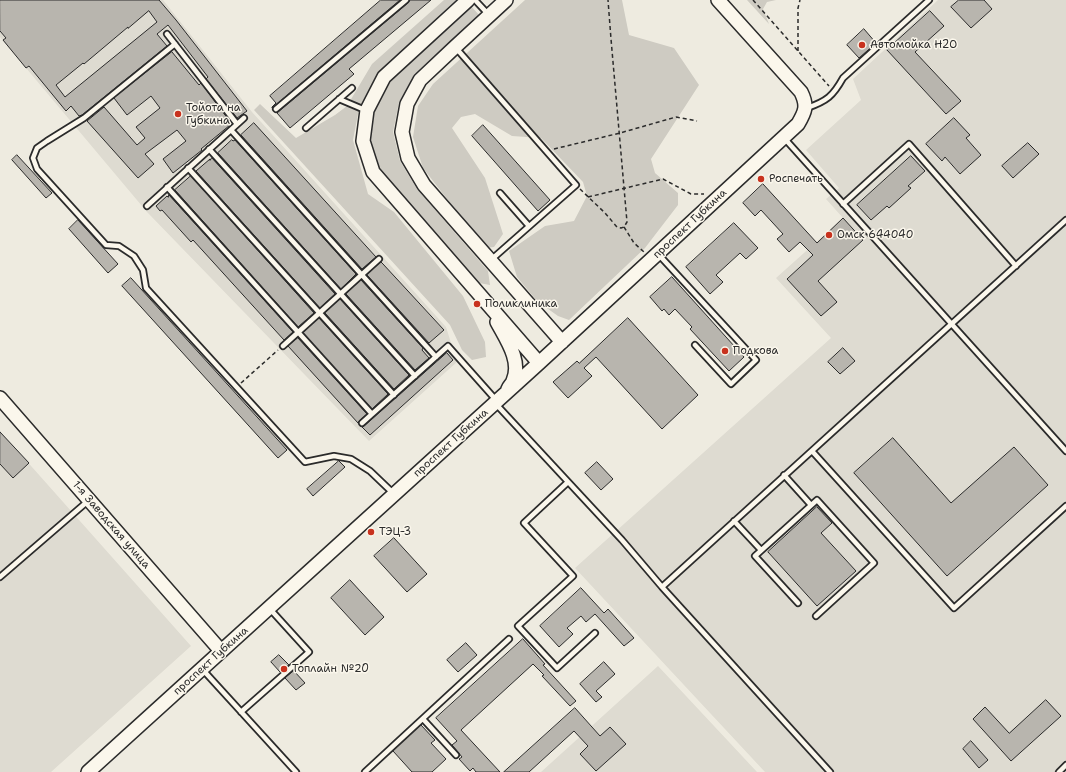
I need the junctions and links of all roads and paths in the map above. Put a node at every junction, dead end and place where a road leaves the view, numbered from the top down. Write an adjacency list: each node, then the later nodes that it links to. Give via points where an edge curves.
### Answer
1 (406, 0): 19 (lane)
2 (468, 0): 20 (main road, via 384,77)
3 (475, 0): 10 (lane)
4 (506, 0): 10 (main road)
5 (608, 0): 26 (path)
6 (718, 0): 18 (main road, via 801,92)
7 (753, 0): 14 (path)
8 (800, 0): 14 (path)
9 (929, 0): 16 (lane, via 843,78)
10 (489, 16): 13 (main road)
11 (167, 34): 12 (lane)
12 (175, 44): 23 (lane); 58 (lane, via 84,118 37,148 33,158 37,169 106,245 119,246 134,256 143,270 146,288)
13 (455, 47): 29 (lane); 44 (main road, via 420,80 407,104 402,132 408,158 424,185)
14 (798, 51): 16 (path, via 829,86)
15 (352, 88): 17 (lane)
16 (829, 98): 18 (lane)
17 (339, 99): 20 (lane); 24 (lane)
18 (806, 108): 27 (main road, проспект Губкина, via 798,124)
19 (276, 109)
20 (367, 110): 48 (main road, via 363,141 373,172)
21 (244, 118): 23 (lane)
22 (697, 121): 26 (path, via 676,117)
23 (237, 124): 25 (lane)
24 (306, 128)
25 (231, 130): 28 (lane); 46 (lane)
26 (620, 133): 29 (path); 33 (path)
27 (784, 138): 37 (lane); 42 (main road, проспект Губкина)
28 (209, 149): 30 (lane); 47 (lane)
29 (546, 151): 31 (lane)
30 (188, 168): 32 (lane); 49 (lane)
31 (576, 185): 36 (path); 40 (lane)
32 (167, 187): 38 (lane); 51 (lane)
33 (624, 188): 35 (path, via 663,178 691,194); 36 (path); 41 (path, via 627,222)
34 (500, 193): 40 (lane)
35 (704, 194)
36 (588, 197): 41 (path, via 617,227)
37 (842, 204): 45 (lane, via 909,144); 50 (lane)
38 (147, 206)
39 (1066, 220): 45 (lane)
40 (529, 226): 44 (lane)
41 (624, 227): 42 (path, via 634,243)
42 (655, 256): 52 (main road, проспект Губкина); 53 (lane, via 756,360 731,384)
43 (379, 259): 46 (lane)
44 (490, 260): 52 (main road)
45 (1016, 266): 50 (lane)
46 (362, 274): 47 (lane); 55 (lane)
47 (340, 294): 49 (lane); 57 (lane)
48 (487, 303): 56 (main road); 61 (main road, via 516,365 513,380)
49 (319, 313): 51 (lane); 59 (lane)
50 (951, 324): 64 (lane); 65 (lane)
51 (298, 332): 54 (lane); 62 (lane)
52 (562, 342): 56 (main road, проспект Губкина)
53 (695, 345)
54 (283, 346): 58 (path)
55 (436, 357): 57 (lane); 61 (lane, via 448,346)
56 (539, 363): 61 (main road, проспект Губкина)
57 (415, 376): 59 (lane)
58 (237, 387): 68 (lane, via 305,462 334,456 352,459 370,471)
59 (394, 395): 62 (lane)
60 (0, 398): 69 (main road, 1-я Заводская улица)
61 (498, 400): 67 (lane); 68 (main road, проспект Губкина)
62 (372, 414): 63 (lane)
63 (362, 423)
64 (812, 451): 66 (lane); 71 (lane, via 954,608)
65 (1066, 451)
66 (784, 476): 70 (lane); 72 (lane)
67 (568, 482): 75 (lane); 79 (lane, via 524,523 573,576 518,626 557,668)
68 (394, 494): 77 (main road, проспект Губкина)
69 (89, 500): 74 (lane); 81 (main road, 1-я Заводская улица)
70 (811, 505): 73 (lane); 78 (lane, via 817,500 874,563)
71 (1066, 506)
72 (734, 521): 73 (lane); 75 (lane)
73 (761, 550): 76 (lane, via 755,556)
74 (0, 577)
75 (662, 587): 90 (lane)
76 (798, 603)
77 (269, 608): 81 (main road, проспект Губкина); 83 (lane, via 309,652)
78 (816, 616)
79 (595, 633)
80 (509, 639): 84 (lane)
81 (221, 651): 82 (main road, проспект Губкина)
82 (202, 669): 83 (lane); 87 (main road, проспект Губкина)
83 (241, 712): 88 (lane)
84 (423, 718): 85 (lane); 89 (lane)
85 (456, 755)
86 (1066, 765): 91 (lane)
87 (88, 772)
88 (296, 772)
89 (365, 772)
90 (830, 772)
91 (1058, 772)

